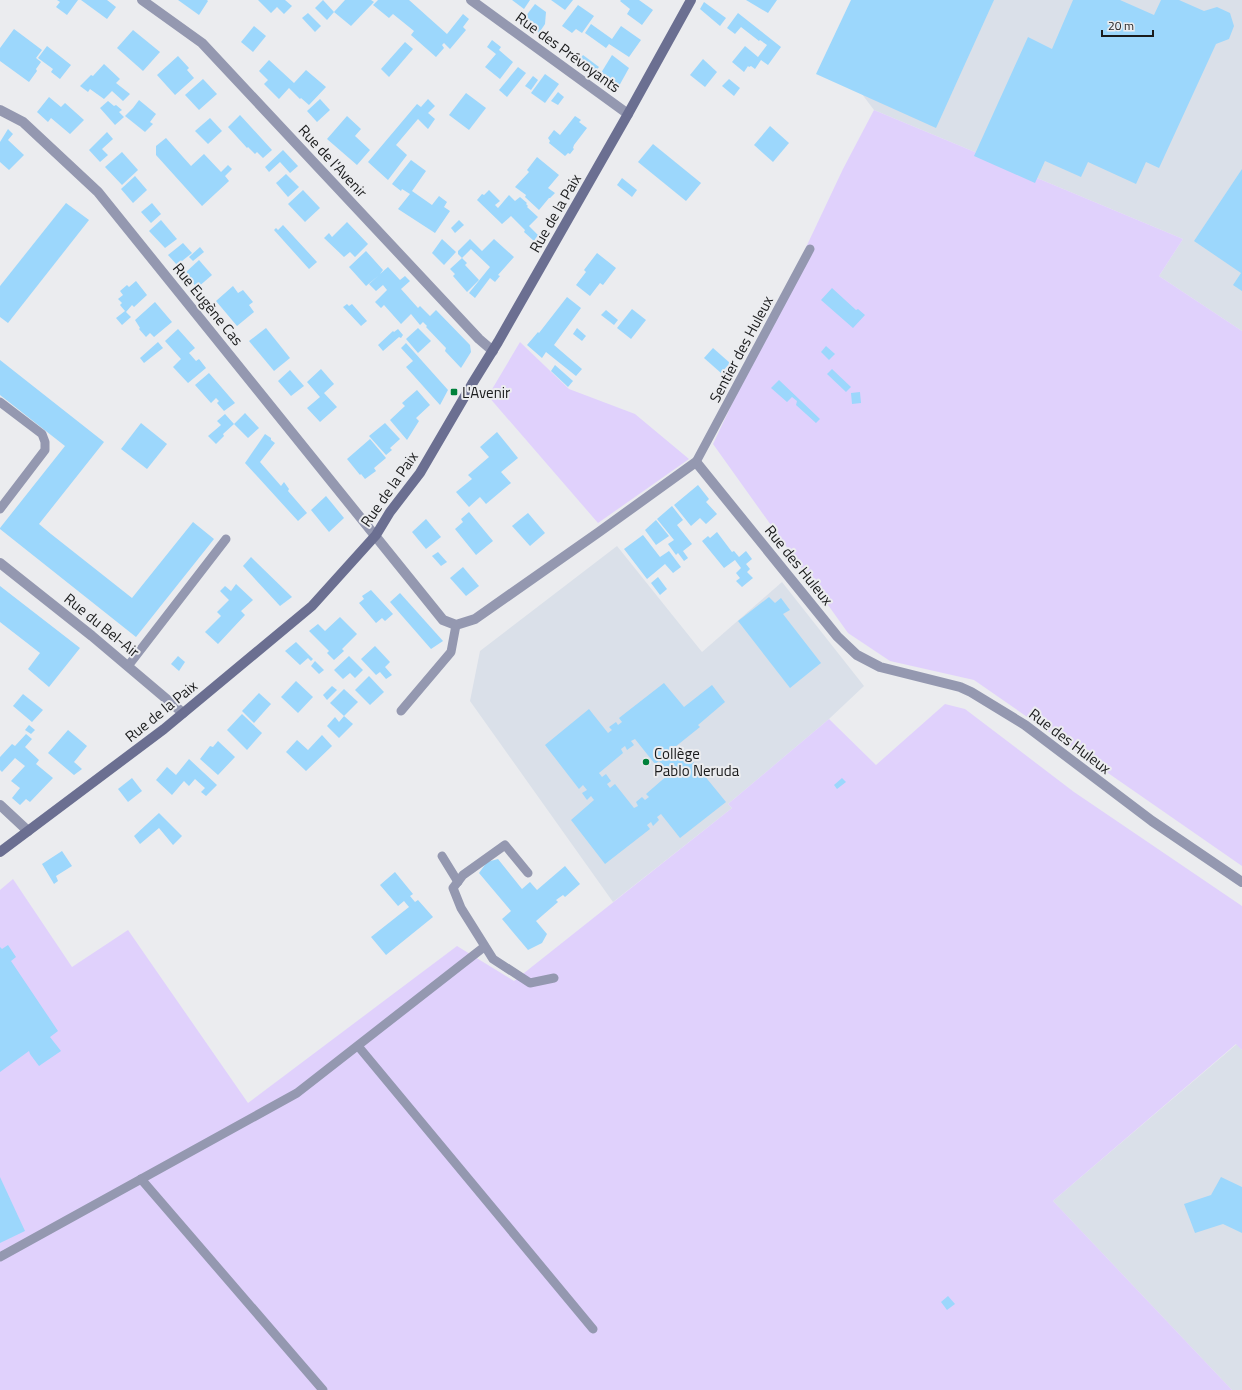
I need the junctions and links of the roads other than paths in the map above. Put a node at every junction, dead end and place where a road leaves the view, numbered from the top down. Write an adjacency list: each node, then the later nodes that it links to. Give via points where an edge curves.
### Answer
1 (142, 0): 7 (street, Rue de l'Avenir, via 202,43 474,334)
2 (471, 0): 5 (street, Rue des Prévoyants)
3 (691, 0): 5 (street, Rue de la Paix)
4 (0, 110): 11 (street, Rue Eugène Cas, via 23,122 98,192)
5 (628, 114): 7 (street, Rue de la Paix)
6 (810, 249): 9 (lane, Sentier des Huleux)
7 (493, 351): 11 (street, Rue de la Paix, via 420,473)
8 (0, 402): 10 (lane, via 42,434 46,442 45,450)
9 (696, 462): 14 (street, via 475,619); 24 (street, Rue des Huleux, via 837,636 857,655 880,667 971,692 1025,725 1152,821)
10 (0, 509)
11 (376, 535): 14 (street, via 443,620); 16 (street, Rue de la Paix, via 312,606)
12 (226, 539): 15 (lane)
13 (0, 563): 15 (street, Rue du Bel-Air)
14 (456, 625): 17 (lane, via 451,652)
15 (128, 666): 16 (street, Rue du Bel-Air)
16 (183, 712): 19 (street, Rue de la Paix)
17 (401, 712)
18 (0, 805): 19 (street)
19 (28, 831): 20 (street, Rue de la Paix)
20 (0, 852)
21 (442, 856): 23 (lane)
22 (528, 873): 23 (lane, via 505,844 463,875)
23 (458, 882): 25 (lane, via 453,888 461,908)
24 (1242, 882)
25 (484, 947): 26 (lane, via 493,959 530,983); 27 (lane)
26 (554, 978)
27 (358, 1046): 28 (lane, via 297,1093); 30 (lane)
28 (141, 1179): 29 (lane); 31 (lane)
29 (0, 1257)
30 (593, 1329)
31 (323, 1390)

